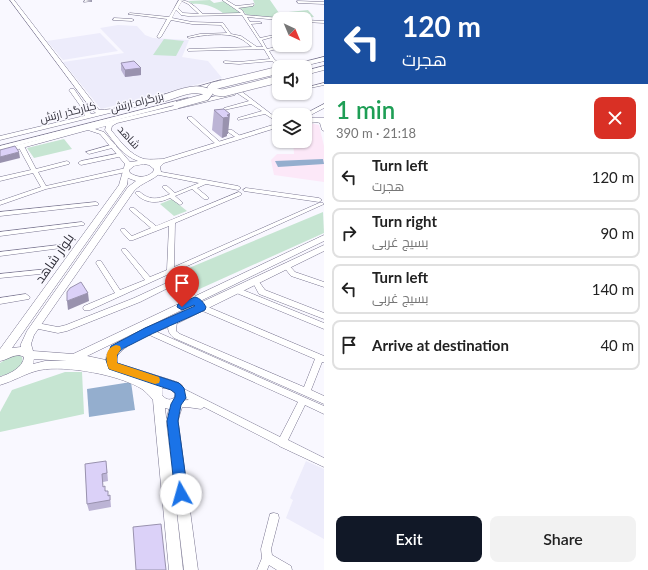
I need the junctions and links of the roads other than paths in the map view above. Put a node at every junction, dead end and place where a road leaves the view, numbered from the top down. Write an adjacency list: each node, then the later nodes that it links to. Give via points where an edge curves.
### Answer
1 (6, 0): 22 (main road)
2 (12, 0): 22 (main road)
3 (182, 0): 12 (street); 16 (street)
4 (224, 0): 11 (street)
5 (294, 0): 8 (street)
6 (85, 1): 7 (street)
7 (90, 1)
8 (298, 2): 9 (street); 14 (street)
9 (324, 3)
10 (253, 5): 11 (street)
11 (236, 7): 21 (street)
12 (176, 8): 18 (street); 26 (street)
13 (204, 8): 16 (street)
14 (302, 8)
15 (216, 9): 20 (street)
16 (197, 10): 17 (street); 19 (street)
17 (212, 12)
18 (182, 14): 19 (street); 27 (street)
19 (202, 15): 20 (street)
20 (223, 15): 21 (street)
21 (243, 15): 23 (street); 31 (street)
22 (22, 18): 55 (main road); 60 (main road)
23 (272, 18)
24 (114, 19): 25 (street)
25 (125, 19): 26 (street, via 131,12); 28 (street)
26 (170, 19): 33 (street, via 222,24); 35 (street)
27 (186, 19)
28 (132, 20)
29 (312, 21): 30 (street)
30 (324, 22)
31 (249, 23): 32 (street); 37 (street)
32 (260, 23)
33 (230, 35): 36 (street, via 206,33); 38 (street, via 240,36)
34 (272, 36): 37 (street)
35 (159, 37)
36 (189, 37)
37 (262, 38): 40 (street)
38 (257, 48): 40 (street); 41 (street)
39 (272, 48): 40 (street)
40 (266, 49): 44 (street)
41 (188, 50)
42 (239, 56): 47 (street)
43 (272, 60): 47 (street)
44 (273, 60)
45 (324, 60): 48 (main road); 49 (highway)
46 (225, 62): 47 (street)
47 (242, 62)
48 (312, 62)
49 (312, 63)
50 (324, 68): 51 (highway)
51 (312, 71)
52 (272, 72): 56 (highway, bridge, via 211,88 223,93)
53 (272, 72): 66 (highway, بزرگراه ارتش)
54 (272, 72): 68 (main road, کنارگذر ارتش, via 182,91)
55 (64, 80)
56 (272, 81)
57 (272, 81): 62 (highway, بزرگراه ارتش)
58 (272, 81): 63 (main road)
59 (324, 84): 61 (street)
60 (75, 85): 69 (main road); 75 (main road, via 69,86)
61 (312, 87)
62 (223, 92): 64 (main road); 92 (highway, بزرگراه ارتش)
63 (240, 92): 64 (main road); 65 (street)
64 (211, 100): 80 (main road)
65 (252, 102): 70 (street); 73 (street)
66 (155, 104): 68 (main road); 88 (highway, بزرگراه ارتش)
67 (324, 106): 74 (main road)
68 (128, 107): 72 (main road, کنارگذر ارتش); 80 (highway, bridge, via 198,90 209,93 206,97)
69 (94, 109): 72 (main road); 75 (main road, via 93,113)
70 (226, 109)
71 (324, 110): 74 (main road)
72 (108, 112): 75 (main road, کنارگذر ارتش)
73 (265, 112): 77 (street); 78 (street)
74 (313, 113)
75 (86, 115): 88 (main road, کنارگذر ارتش)
76 (190, 118): 89 (street)
77 (272, 118)
78 (240, 119)
79 (322, 120): 83 (street)
80 (116, 122): 82 (main road, کنارگذر ارتش); 85 (main road, شاهد, via 109,125)
81 (272, 126): 87 (main road)
82 (85, 129): 85 (main road, شاهد); 90 (main road, کنارگذر ارتش)
83 (324, 130)
84 (230, 131): 87 (street)
85 (106, 132): 91 (main road, شاهد); 97 (main road, شاهد, via 131,156)
86 (272, 132): 102 (main road)
87 (240, 138): 89 (main road)
88 (0, 140)
89 (219, 144): 96 (main road)
90 (21, 146): 93 (main road, کنارگذر ارتش); 100 (street)
91 (114, 146): 94 (street); 95 (main road, شاهد)
92 (0, 148)
93 (0, 152)
94 (89, 152)
95 (121, 155): 99 (street); 101 (main road, شاهد, via 128,164)
96 (172, 159): 97 (main road); 102 (main road, via 158,164)
97 (146, 162): 101 (main road, via 136,163); 102 (main road, شاهد)
98 (67, 163): 100 (street)
99 (81, 164)
100 (35, 170): 103 (street); 108 (street)
101 (126, 170): 104 (main road, via 132,178); 108 (street); 152 (main road, بلوار شاهد, via 123,185)
102 (157, 170): 104 (main road, بلوار شاهد); 105 (street)
103 (0, 179)
104 (146, 179): 148 (main road, بلوار شاهد, via 131,189)
105 (207, 182): 107 (street); 109 (street)
106 (165, 187): 111 (street)
107 (193, 187): 111 (street); 112 (street)
108 (44, 188): 114 (street); 117 (street)
109 (238, 192): 113 (street, via 246,194 246,190); 120 (street)
110 (138, 193): 111 (street, via 143,198 159,201)
111 (173, 195): 115 (street)
112 (206, 198)
113 (322, 202): 133 (street)
114 (0, 203)
115 (180, 203)
116 (96, 204): 119 (street)
117 (0, 208)
118 (132, 210): 122 (street)
119 (0, 214)
120 (172, 223): 122 (street); 133 (street)
121 (82, 224): 124 (street)
122 (155, 229): 123 (street, via 131,239)
123 (123, 230)
124 (0, 234)
125 (324, 238): 144 (main road)
126 (66, 246): 129 (street)
127 (324, 248): 131 (main road)
128 (124, 250): 135 (street)
129 (0, 254)
130 (99, 263): 141 (street)
131 (286, 266): 137 (main road); 138 (street, via 293,274)
132 (48, 271): 134 (street)
133 (170, 271): 135 (street); 136 (street); 140 (street)
134 (0, 276)
135 (149, 280): 141 (street)
136 (177, 281): 140 (street); 144 (street)
137 (255, 281): 139 (main road); 146 (street, via 262,292)
138 (324, 285)
139 (236, 290): 144 (main road); 149 (street)
140 (155, 292): 148 (street, via 67,328 58,330)
141 (119, 294): 145 (street)
142 (26, 297): 143 (street)
143 (0, 301)
144 (198, 304): 147 (main road); 153 (street); 154 (main road)
145 (87, 308)
146 (324, 316)
147 (173, 321): 150 (main road); 160 (street, via 172,332 177,336)
148 (36, 326): 151 (main road, بلوار شاهد, via 26,344)
149 (324, 326)
150 (148, 331): 155 (main road, via 115,349 111,360); 160 (street)
151 (28, 354): 152 (main road, via 15,351); 154 (main road); 156 (main road, via 26,364)
152 (0, 357)
153 (322, 358): 160 (street)
154 (72, 359): 155 (main road)
155 (113, 366): 157 (main road)
156 (8, 378): 158 (main road); 161 (main road, via 43,366 75,366 139,382 150,389)
157 (166, 384): 159 (main road, via 175,386); 161 (main road, via 157,386 155,393)
158 (0, 387)
159 (180, 391): 163 (main road, via 181,398); 164 (street)
160 (304, 396): 162 (street); 165 (street); 166 (street)
161 (158, 400): 163 (main road, via 164,404); 170 (main road)
162 (324, 400)
163 (176, 404): 164 (street, via 195,403); 171 (main road, via 172,421)
164 (211, 408): 166 (street)
165 (324, 410)
166 (282, 443): 167 (street)
167 (324, 463)
168 (274, 518): 169 (street, via 266,549)
169 (267, 558): 172 (street); 173 (street)
170 (176, 570)
171 (191, 570)
172 (262, 570)
173 (287, 570)

